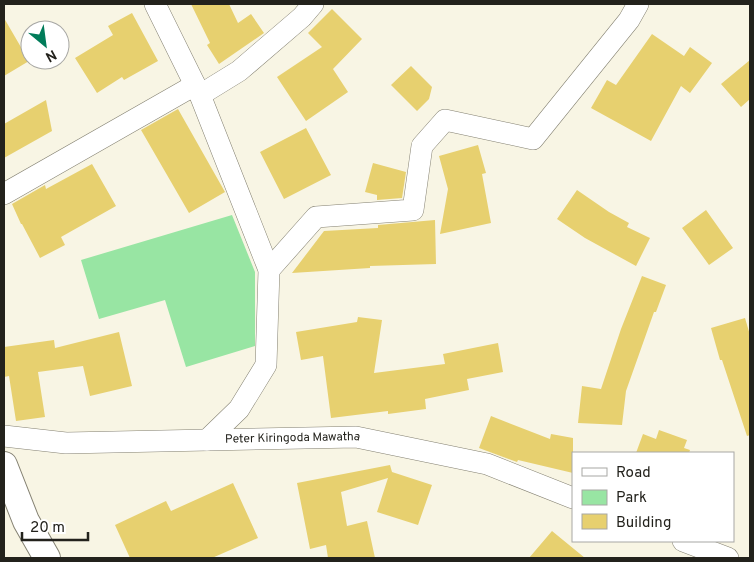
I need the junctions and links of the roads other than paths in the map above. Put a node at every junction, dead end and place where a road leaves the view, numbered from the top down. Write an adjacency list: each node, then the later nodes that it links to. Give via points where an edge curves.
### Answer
1 (154, 4): 4 (street)
2 (313, 4): 4 (street, via 239,71)
3 (638, 4): 6 (street, via 629,20 533,139 445,120 422,146 413,210 316,217)
4 (197, 90): 5 (street); 6 (street)
5 (4, 194)
6 (269, 270): 8 (street, via 266,365 239,409)
7 (4, 436): 8 (street, Peter Kiringoda Mawatha, via 66,443)
8 (207, 440): 10 (street, Peter Kiringoda Mawatha, via 356,437 487,464)
9 (4, 465): 12 (street, via 26,521)
10 (572, 498)
11 (686, 542): 13 (street)
12 (47, 558)
13 (728, 558)

